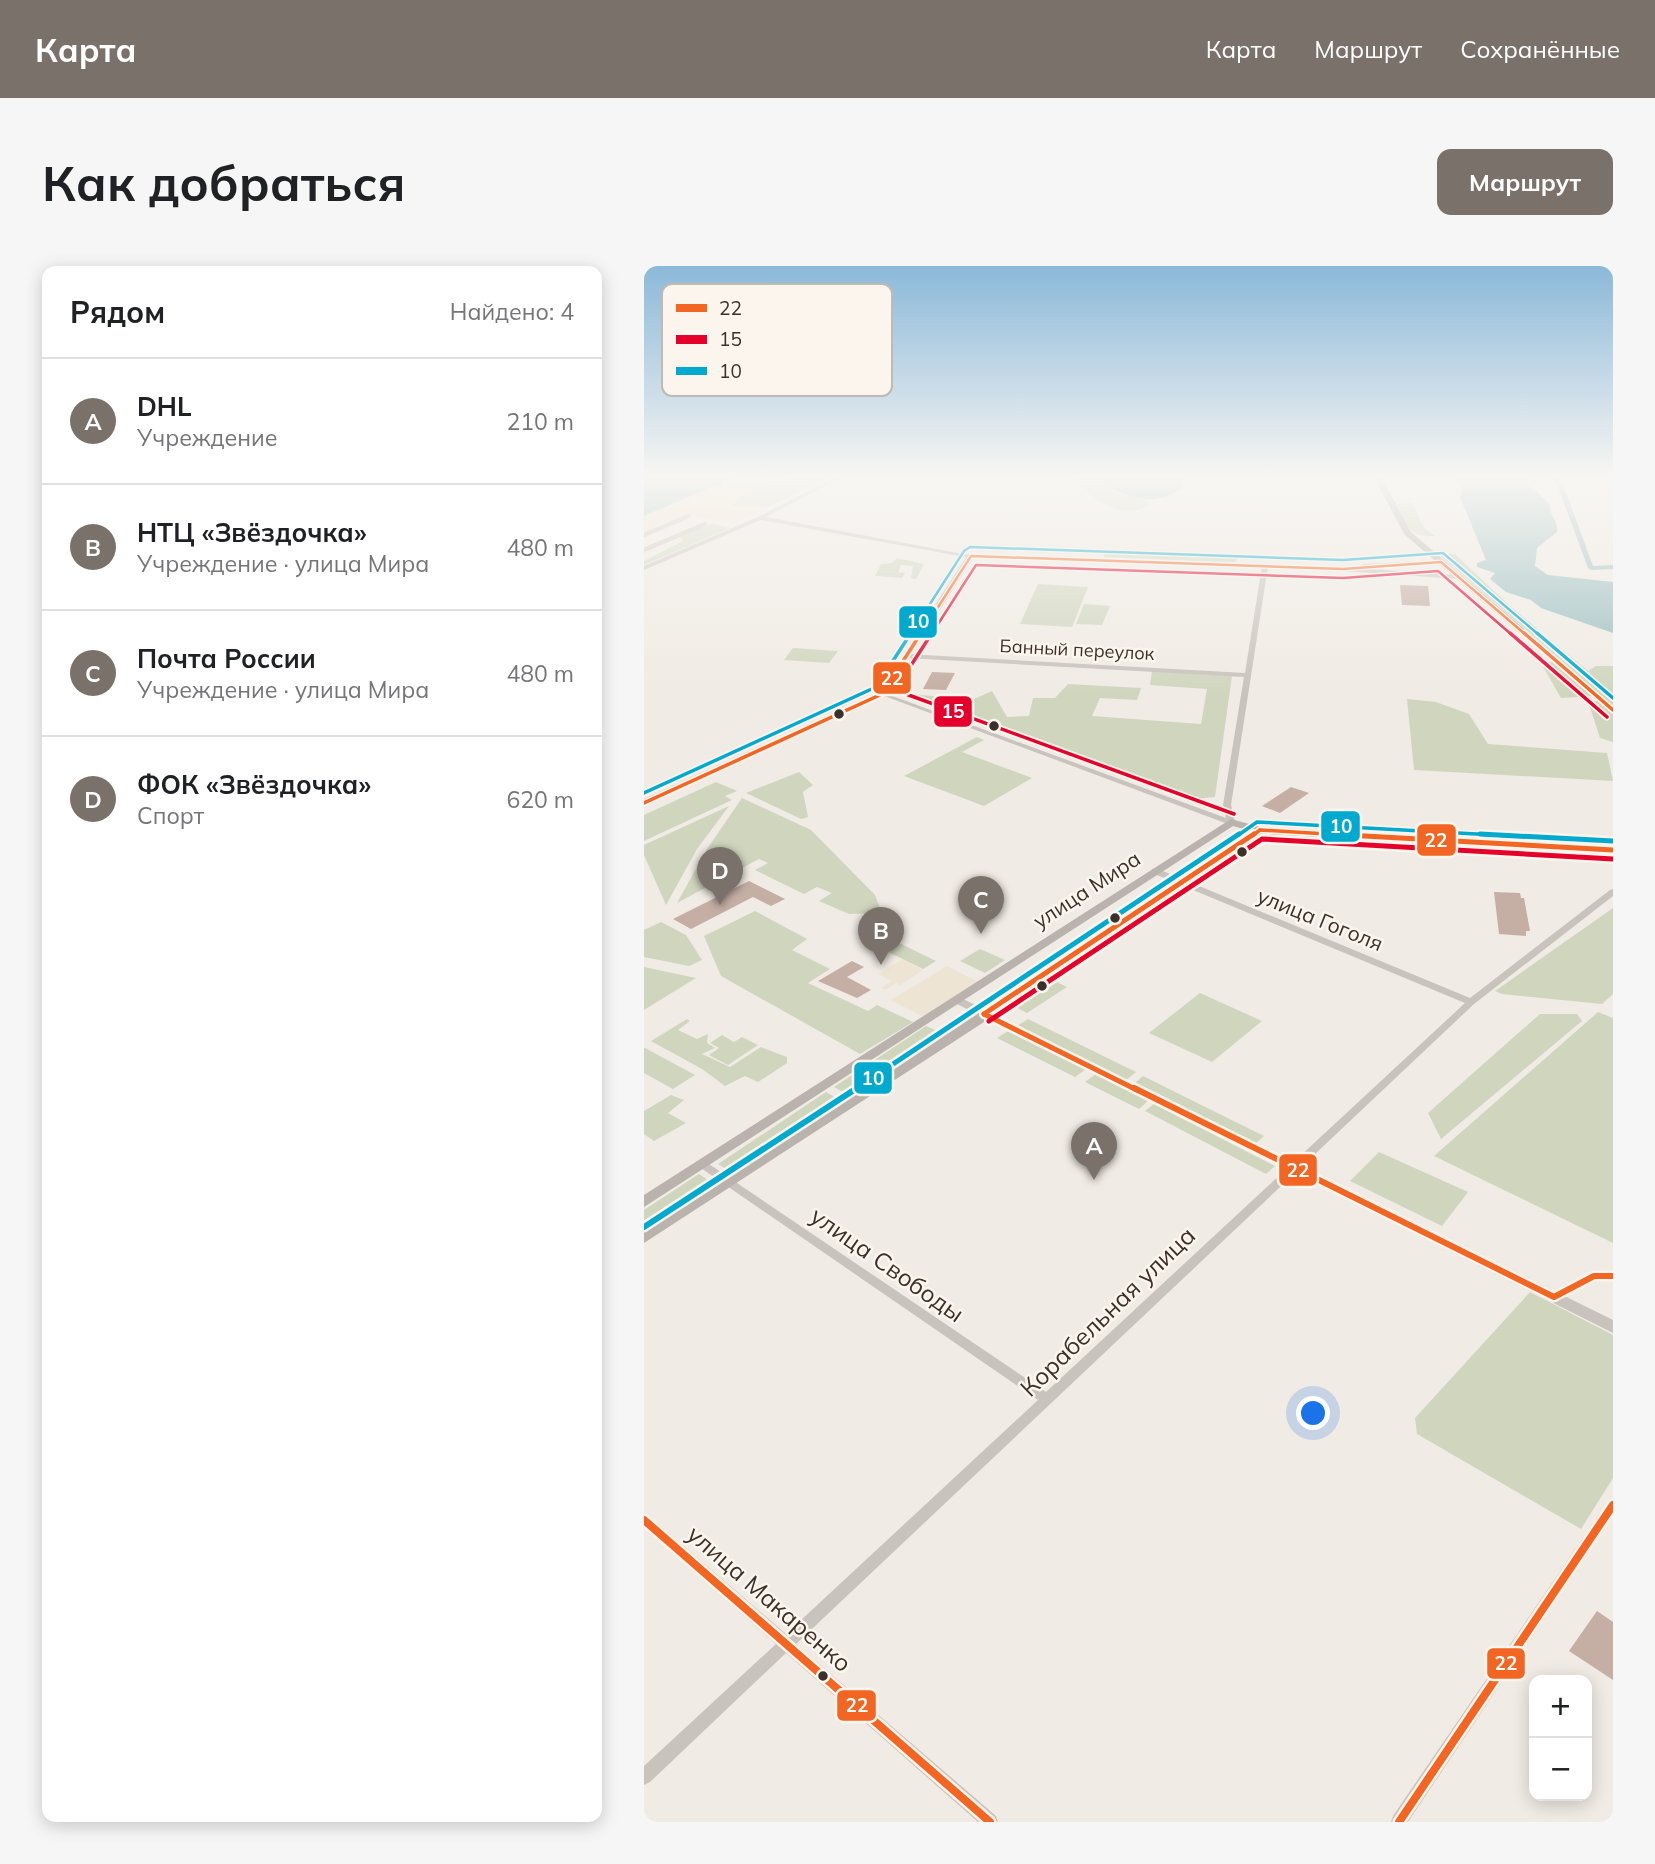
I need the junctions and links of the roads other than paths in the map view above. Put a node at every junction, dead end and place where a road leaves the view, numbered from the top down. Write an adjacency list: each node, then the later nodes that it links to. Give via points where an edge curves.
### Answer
1 (689, 549): 7 (street)
2 (930, 549): 4 (street)
3 (1426, 549): 5 (main road)
4 (971, 556): 6 (street); 10 (street)
5 (1441, 562): 8 (street); 9 (main road)
6 (1265, 566): 8 (street); 11 (street)
7 (644, 568)
8 (1343, 569): 9 (street)
9 (1458, 577): 13 (main road)
10 (907, 656): 11 (street, Банный переулок); 12 (street)
11 (1245, 675): 15 (street, via 1227,805)
12 (882, 694): 14 (street); 15 (street)
13 (1613, 710)
14 (644, 803)
15 (1231, 821): 16 (main road); 18 (main road, улица Мира)
16 (1260, 830): 17 (main road); 19 (main road)
17 (1613, 850)
18 (1155, 871): 19 (street, улица Гоголя); 21 (main road, улица Мира)
19 (1182, 883): 22 (street, улица Гоголя); 23 (main road)
20 (1613, 892): 22 (street, Корабельная улица)
21 (957, 1000): 23 (street); 24 (main road, улица Мира)
22 (1471, 1002): 25 (street, Корабельная улица)
23 (984, 1014): 25 (street); 26 (main road)
24 (702, 1164): 26 (street, улица Свободы); 27 (main road, улица Мира)
25 (1292, 1169): 29 (street); 30 (street, Корабельная улица)
26 (728, 1181): 28 (main road); 30 (street, улица Свободы)
27 (644, 1202)
28 (644, 1237)
29 (1613, 1327)
30 (1048, 1400): 33 (street, Корабельная улица)
31 (1613, 1505): 36 (street)
32 (644, 1520): 33 (street, улица Макаренко)
33 (786, 1645): 34 (street, Корабельная улица); 35 (street, улица Макаренко)
34 (644, 1777)
35 (990, 1822)
36 (1399, 1822)

